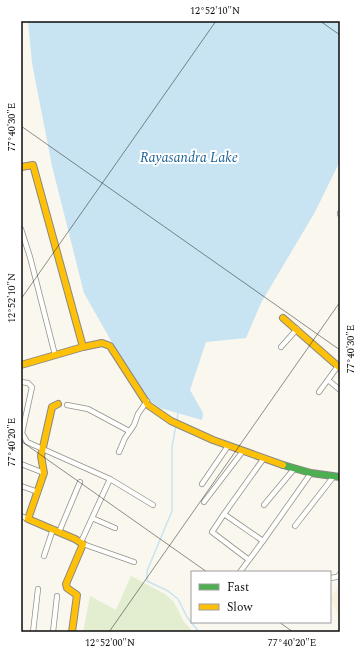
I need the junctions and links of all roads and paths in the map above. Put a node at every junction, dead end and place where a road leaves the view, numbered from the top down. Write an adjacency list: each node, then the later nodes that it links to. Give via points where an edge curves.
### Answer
1 (21, 167): 5 (street, via 33,166)
2 (21, 229): 7 (street)
3 (283, 318): 4 (street)
4 (296, 329): 6 (street); 9 (street)
5 (83, 347): 7 (street); 14 (street, via 102,343 110,346)
6 (281, 347)
7 (54, 355): 8 (street)
8 (21, 365)
9 (339, 367): 10 (street)
10 (328, 380): 12 (street); 13 (street)
11 (21, 382): 19 (street, via 32,387 22,433)
12 (340, 390)
13 (319, 392)
14 (147, 401): 17 (street); 20 (street, via 148,405 171,421)
15 (58, 404): 21 (street, via 52,407)
16 (67, 405): 17 (street, via 88,409)
17 (130, 431): 23 (street)
18 (21, 440): 19 (street)
19 (27, 442): 21 (street)
20 (228, 446): 22 (street); 32 (street)
21 (42, 448): 27 (street, via 40,456); 30 (street)
22 (243, 451): 24 (street); 35 (street)
23 (119, 452)
24 (264, 458): 26 (street); 38 (street)
25 (21, 464): 27 (street)
26 (294, 469): 28 (street); 37 (street)
27 (44, 473): 34 (street)
28 (311, 473): 29 (street); 45 (street)
29 (337, 477): 42 (street)
30 (110, 479): 36 (street); 41 (street)
31 (80, 482): 44 (street)
32 (202, 484)
33 (21, 486): 34 (street)
34 (38, 492): 40 (street)
35 (204, 502)
36 (154, 505)
37 (264, 506)
38 (224, 514): 45 (street); 48 (street, via 212,532)
39 (21, 516): 40 (street)
40 (28, 518): 44 (street)
41 (92, 518): 43 (street); 46 (street)
42 (295, 526)
43 (116, 528)
44 (56, 530): 46 (street); 47 (street)
45 (263, 541): 48 (street)
46 (82, 543): 49 (street); 55 (street, via 66,584 67,588 77,595)
47 (44, 556)
48 (249, 560): 50 (street)
49 (134, 562)
50 (241, 571)
51 (38, 589): 53 (street)
52 (57, 596): 54 (street)
53 (33, 632)
54 (53, 632)
55 (72, 632)

